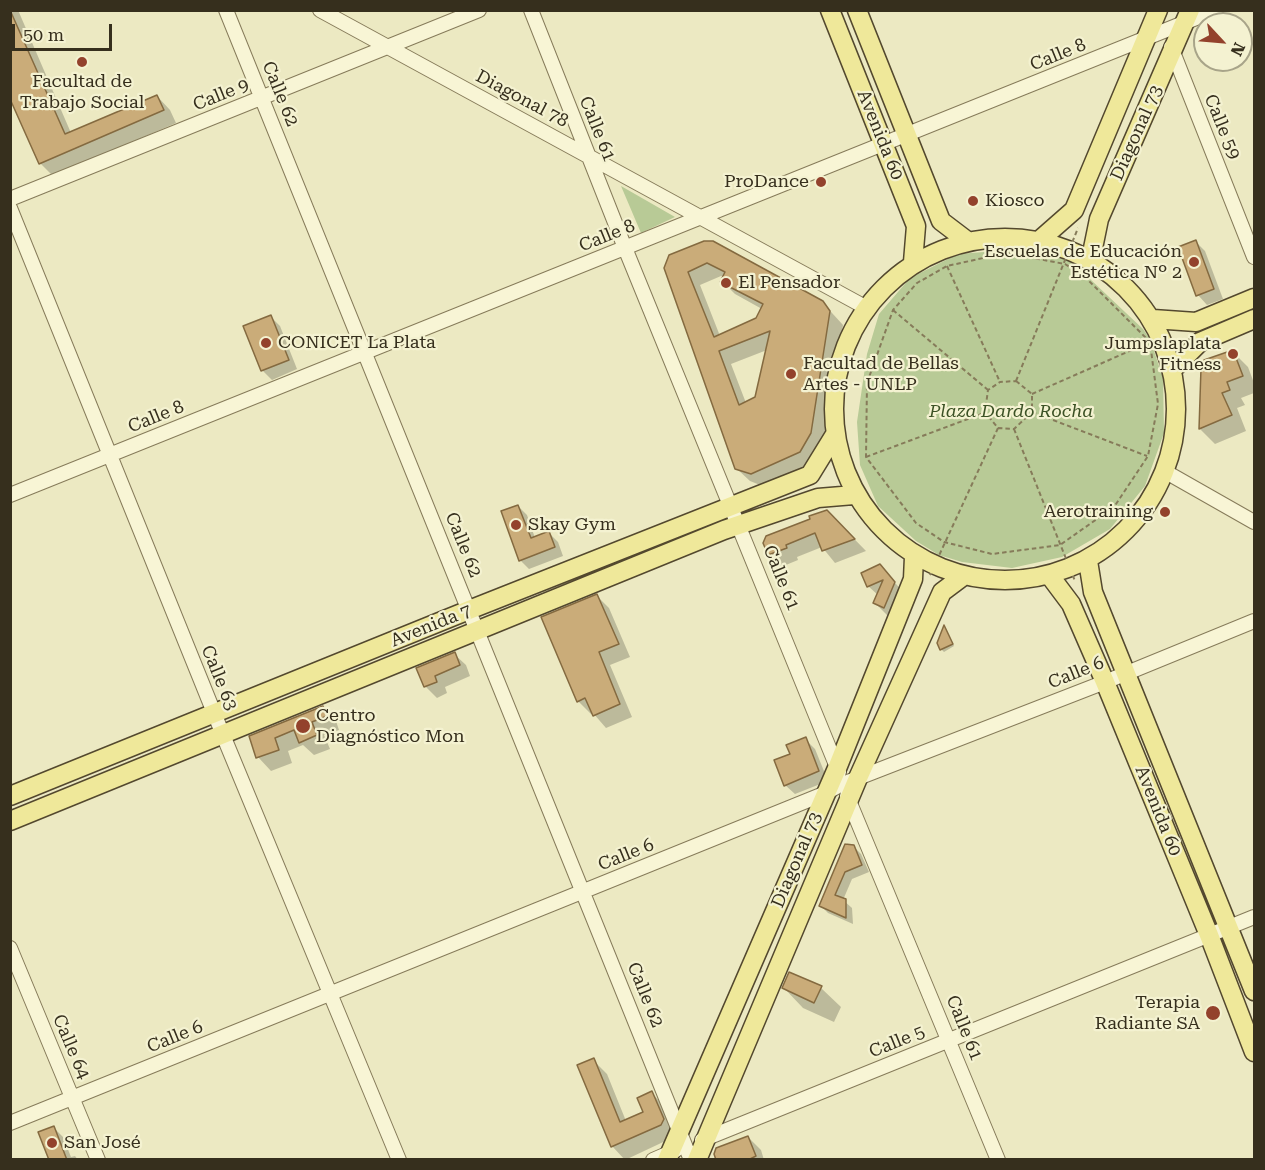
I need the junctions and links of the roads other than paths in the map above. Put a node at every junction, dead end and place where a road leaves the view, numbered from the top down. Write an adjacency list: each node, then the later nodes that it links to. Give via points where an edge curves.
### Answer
1 (226, 10): 13 (street, Calle 62)
2 (320, 10): 11 (street, Diagonal 78)
3 (479, 10): 11 (street, Calle 9)
4 (531, 10): 16 (street, Calle 61)
5 (830, 10): 15 (main road, Avenida 60)
6 (857, 10): 14 (main road, Avenida 60)
7 (1216, 10): 9 (street, Calle 8)
8 (1157, 12): 10 (main road, Diagonal 73)
9 (1188, 17): 10 (street, Calle 8); 12 (main road, Diagonal 73)
10 (1155, 35): 12 (street, Calle 59); 14 (street, Calle 8); 19 (main road, Diagonal 73)
11 (388, 47): 13 (street, Calle 9); 16 (street, Diagonal 78)
12 (1173, 52): 21 (main road, Diagonal 73); 25 (street, Calle 59)
13 (262, 98): 17 (street, Calle 9); 32 (street, Calle 62)
14 (907, 135): 15 (street, Calle 8); 23 (main road, Avenida 60, via 941,221)
15 (884, 144): 20 (street, Calle 8); 27 (main road, Avenida 60, via 916,226)
16 (588, 156): 20 (street, Diagonal 78); 24 (street, Calle 61)
17 (10, 199)
18 (10, 208): 35 (street, Calle 63)
19 (1074, 210): 21 (main road, via 1082,220); 22 (main road, Diagonal 73)
20 (702, 217): 24 (street, Calle 8); 29 (street, Diagonal 78)
21 (1099, 219): 26 (main road, Diagonal 73)
22 (1041, 239): 23 (main road); 26 (main road)
23 (966, 240): 27 (main road)
24 (626, 248): 32 (street, Calle 8); 39 (street, Calle 61)
25 (1254, 257)
26 (1091, 258): 30 (main road)
27 (913, 262): 29 (main road)
28 (1254, 298): 30 (main road, via 1196,322)
29 (865, 307): 34 (main road, via 845,342 836,371)
30 (1153, 319): 33 (main road)
31 (1254, 319): 33 (main road, via 1200,342)
32 (366, 353): 35 (street, Calle 8); 50 (street, Calle 62)
33 (1173, 369): 36 (main road, via 1178,414)
34 (834, 436): 38 (main road); 39 (main road, Avenida 7, via 810,475)
35 (111, 454): 37 (street, Calle 8); 55 (street, Calle 63)
36 (1166, 472): 40 (street); 43 (main road, via 1131,527)
37 (10, 495)
38 (854, 495): 41 (main road, Avenida 7, via 818,498); 42 (main road)
39 (732, 506): 41 (street, Calle 61); 50 (main road, Avenida 7)
40 (1254, 522)
41 (739, 524): 52 (main road, Avenida 7); 57 (street, Calle 61)
42 (914, 556): 45 (main road); 46 (main road, Diagonal 73)
43 (1088, 561): 44 (main road); 48 (main road, Avenida 60)
44 (1050, 576): 45 (main road); 49 (main road, Avenida 60)
45 (962, 577): 47 (main road, Diagonal 73)
46 (913, 579): 47 (main road, via 928,580); 57 (main road, Diagonal 73)
47 (942, 592): 58 (main road, Diagonal 73)
48 (1093, 592): 49 (main road, via 1081,593); 53 (main road, Avenida 60)
49 (1071, 604): 54 (main road, Avenida 60)
50 (469, 610): 52 (street, Calle 62); 55 (main road, Avenida 7)
51 (1254, 621): 53 (street, Calle 6)
52 (478, 630): 56 (main road, Avenida 7); 61 (street, Calle 62)
53 (1127, 672): 54 (street, Calle 6); 63 (main road, Avenida 60)
54 (1105, 682): 58 (street, Calle 6); 64 (main road, Avenida 60)
55 (214, 713): 56 (street, Calle 63); 59 (main road, Avenida 7)
56 (223, 735): 60 (main road, Avenida 7); 67 (street, Calle 63)
57 (838, 766): 58 (main road, Diagonal 73)
58 (844, 789): 61 (street, Calle 6); 68 (street, Calle 61); 72 (main road, Diagonal 73); 73 (main road, Diagonal 73)
59 (10, 796)
60 (10, 821)
61 (584, 891): 67 (street, Calle 6); 73 (street, Calle 62)
62 (1254, 917): 63 (street, Calle 5)
63 (1230, 927): 64 (street, Calle 5); 66 (main road, Avenida 60)
64 (1209, 935): 68 (street, Calle 5); 69 (main road, Avenida 60)
65 (10, 948): 70 (street, Calle 64)
66 (1254, 991)
67 (329, 995): 70 (street, Calle 6); 75 (street, Calle 63)
68 (950, 1040): 72 (street, Calle 5); 76 (street, Calle 61)
69 (1254, 1052)
70 (73, 1098): 71 (street, Calle 6); 74 (street, Calle 64)
71 (10, 1123)
72 (707, 1138): 73 (main road, Diagonal 73)
73 (678, 1153)
74 (98, 1160)
75 (399, 1160)
76 (998, 1160)

